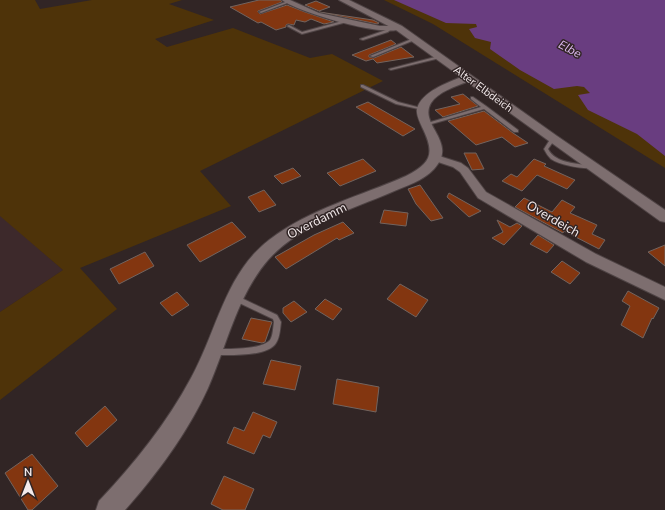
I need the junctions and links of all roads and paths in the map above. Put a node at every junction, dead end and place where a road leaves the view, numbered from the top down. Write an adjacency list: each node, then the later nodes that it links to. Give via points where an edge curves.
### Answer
1 (343, 0): 6 (street)
2 (287, 1): 3 (lane); 4 (street, Alter Elbdeich, via 323,16)
3 (260, 12)
4 (346, 21): 5 (lane, via 302,33); 6 (street, Alter Elbdeich)
5 (288, 26)
6 (395, 28): 7 (lane); 8 (street, Alter Elbdeich)
7 (362, 39)
8 (415, 39): 9 (lane); 10 (street, Alter Elbdeich)
9 (372, 56)
10 (439, 57): 11 (lane); 12 (street, Alter Elbdeich)
11 (391, 69)
12 (468, 78): 16 (street, via 432,96 425,102); 20 (street, Alter Elbdeich)
13 (362, 86): 16 (lane, via 397,103)
14 (472, 98): 15 (lane)
15 (485, 108): 17 (lane); 18 (lane)
16 (423, 109): 17 (street)
17 (426, 124): 19 (street, via 436,144)
18 (516, 131)
19 (436, 158): 21 (street, Overdeich, via 464,170 482,195 591,258); 22 (street, Overdamm, via 418,175 322,217 281,240 264,253 248,273)
20 (665, 217)
21 (665, 294)
22 (234, 298): 23 (street, Overdamm); 23 (lane, via 275,317 278,322 273,342 267,347 237,352)
23 (213, 352): 24 (street, Overdamm, via 202,380 170,434 150,462)
24 (108, 510)

